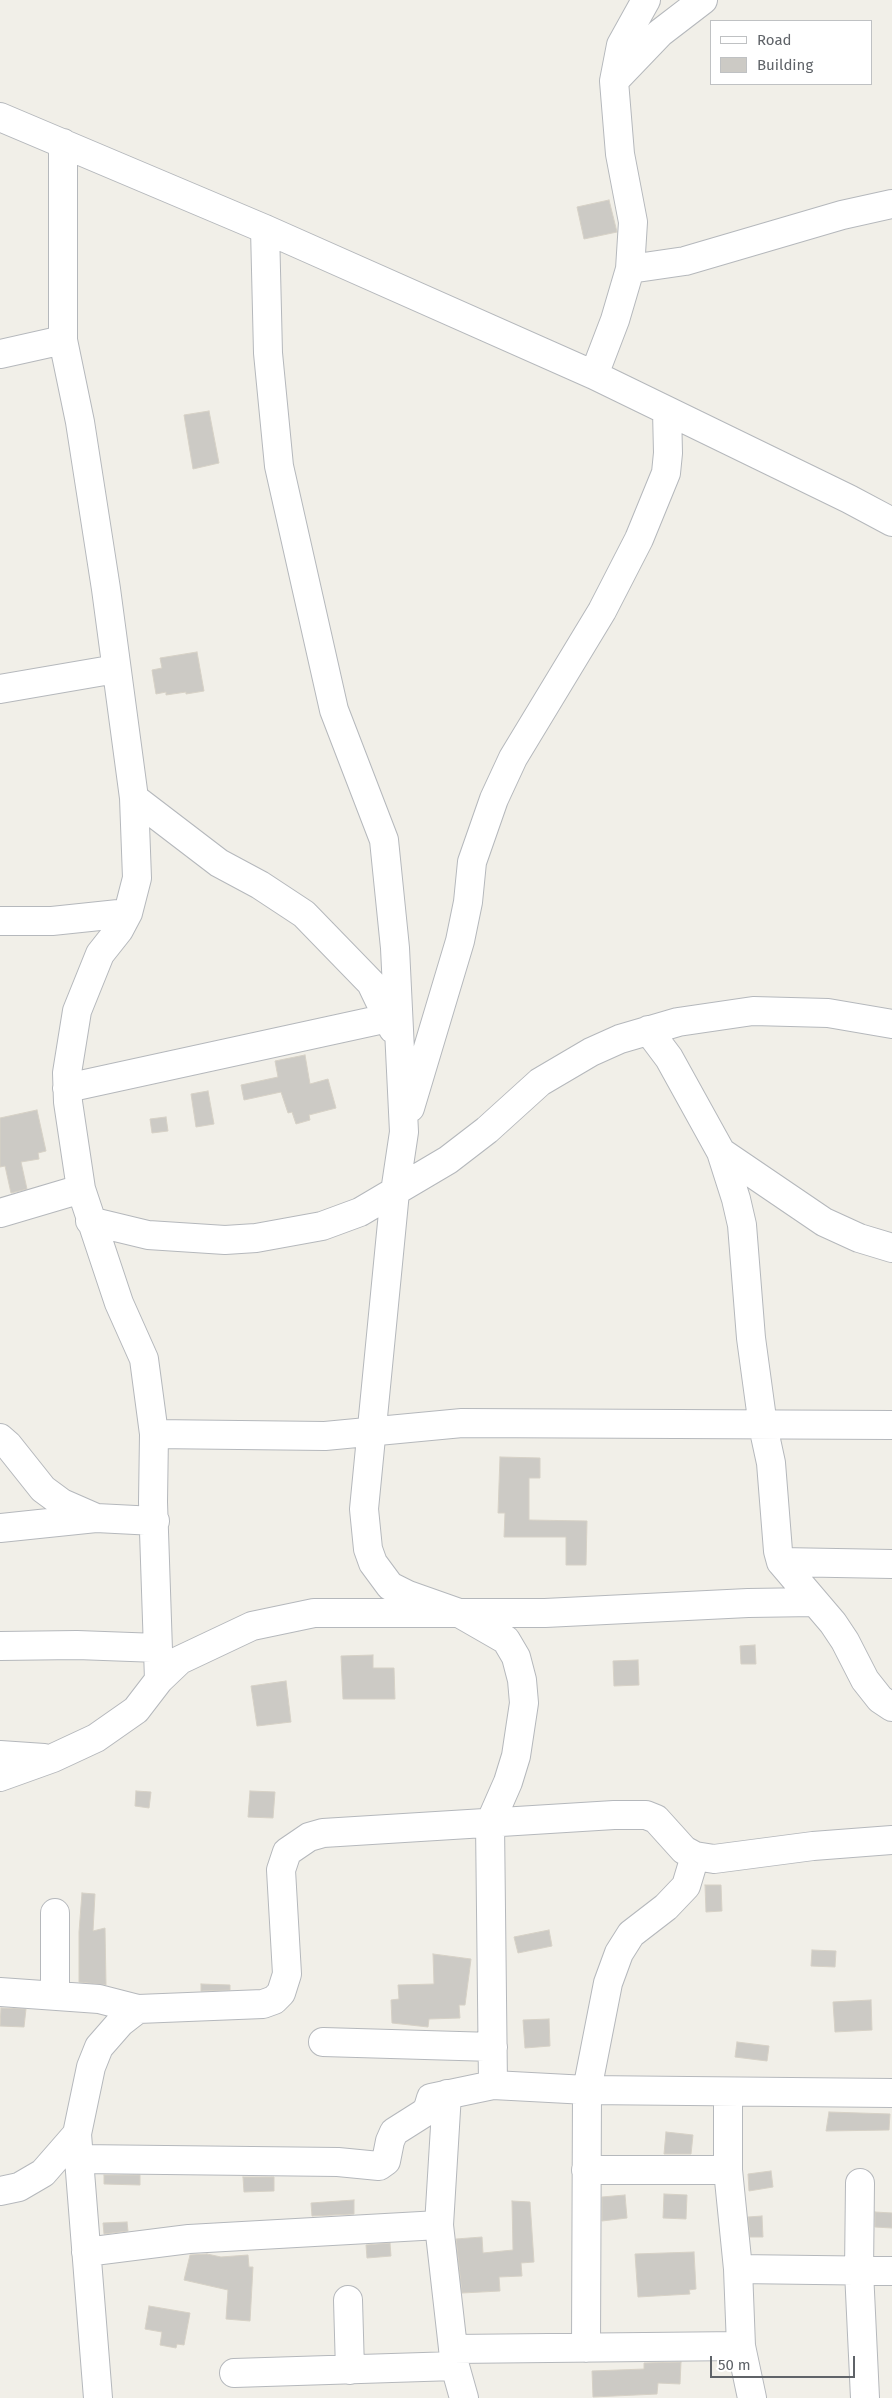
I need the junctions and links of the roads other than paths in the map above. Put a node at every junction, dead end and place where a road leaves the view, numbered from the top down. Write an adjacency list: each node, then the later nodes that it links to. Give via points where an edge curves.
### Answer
1 (646, 0): 3 (street, via 621,46)
2 (703, 0): 3 (street, via 660,33)
3 (614, 81): 8 (street, via 620,154 634,222)
4 (0, 117): 5 (street)
5 (63, 143): 7 (street); 9 (street)
6 (892, 204): 8 (street, via 842,215 686,261)
7 (265, 229): 11 (street); 20 (street, via 268,353 279,466 334,710 384,840 394,948)
8 (630, 269): 11 (street)
9 (64, 340): 10 (street); 14 (street, via 80,422)
10 (0, 354)
11 (594, 375): 12 (street)
12 (667, 411): 13 (street); 23 (street, via 666,473 639,539 602,611 513,758 494,799 472,862 460,941)
13 (892, 522)
14 (116, 669): 15 (street); 16 (street)
15 (0, 688)
16 (134, 798): 17 (street, via 136,878); 20 (street, via 219,863 304,914 371,982)
17 (128, 913): 18 (street, via 52,921); 22 (street, via 100,954 77,1011)
18 (0, 921)
19 (892, 1024): 21 (street, via 828,1013 753,1011 678,1022)
20 (393, 1030): 22 (street); 23 (street)
21 (648, 1030): 24 (street, via 669,1058); 26 (street, via 591,1052 540,1082 448,1160)
22 (67, 1088): 25 (street)
23 (404, 1132): 26 (street)
24 (721, 1152): 29 (street, via 824,1222); 31 (street, via 742,1225 751,1338)
25 (81, 1189): 27 (street); 28 (street)
26 (395, 1192): 28 (street, via 360,1212 322,1226 256,1238 225,1240 148,1235); 32 (street)
27 (0, 1213)
28 (90, 1221): 33 (street, via 119,1303 144,1360)
29 (892, 1248)
30 (892, 1425): 31 (street)
31 (763, 1426): 32 (street, via 462,1424); 38 (street, via 771,1463)
32 (372, 1432): 33 (street, via 325,1436); 41 (street, via 364,1508 372,1563 390,1586)
33 (154, 1434): 36 (street)
34 (0, 1438): 35 (street, via 43,1489 62,1503)
35 (96, 1518): 36 (street); 37 (street)
36 (155, 1521): 43 (street)
37 (0, 1528)
38 (781, 1562): 39 (street); 40 (street)
39 (892, 1564)
40 (815, 1602): 41 (street, via 545,1613); 45 (street, via 845,1641 865,1680 880,1699)
41 (459, 1613): 44 (street, via 314,1613 252,1626 180,1660); 49 (street, via 506,1640 516,1656 522,1680 524,1703 516,1756)
42 (0, 1646): 43 (street, via 77,1644)
43 (158, 1648): 44 (street)
44 (159, 1680): 47 (street, via 136,1710 96,1738)
45 (892, 1707)
46 (0, 1755): 47 (street)
47 (52, 1758): 48 (street)
48 (0, 1778)
49 (490, 1823): 51 (street, via 646,1815 656,1819 674,1842); 55 (street, via 310,1836 287,1852 280,1870 287,1974 281,1993 263,2004); 57 (street)
50 (892, 1840): 51 (street, via 714,1859)
51 (695, 1856): 59 (street, via 686,1886 666,1908 631,1934 619,1953 608,1983)
52 (55, 1912): 54 (street)
53 (0, 1992): 54 (street)
54 (55, 1995): 55 (street, via 99,1999)
55 (138, 2009): 63 (street, via 120,2023 99,2047 91,2067)
56 (323, 2042): 57 (street)
57 (493, 2047): 58 (street)
58 (493, 2085): 59 (street); 62 (street)
59 (587, 2090): 60 (street); 64 (street)
60 (728, 2092): 61 (street); 65 (street)
61 (892, 2093)
62 (447, 2094): 63 (street, via 431,2098 424,2114 394,2132 386,2161 380,2166); 68 (street)
63 (78, 2146): 67 (street, via 43,2174 19,2187); 69 (street)
64 (586, 2170): 65 (street); 75 (street)
65 (728, 2170): 70 (street)
66 (860, 2183): 71 (street)
67 (0, 2190)
68 (439, 2224): 69 (street, via 189,2239); 76 (street)
69 (86, 2252): 79 (street)
70 (738, 2269): 71 (street); 74 (street)
71 (860, 2271): 72 (street); 82 (street)
72 (892, 2271)
73 (348, 2300): 77 (street)
74 (741, 2346): 75 (street); 81 (street)
75 (586, 2348): 76 (street)
76 (454, 2358): 77 (street); 80 (street)
77 (350, 2370): 78 (street)
78 (234, 2373)
79 (98, 2398)
80 (464, 2398)
81 (752, 2398)
82 (864, 2398)

